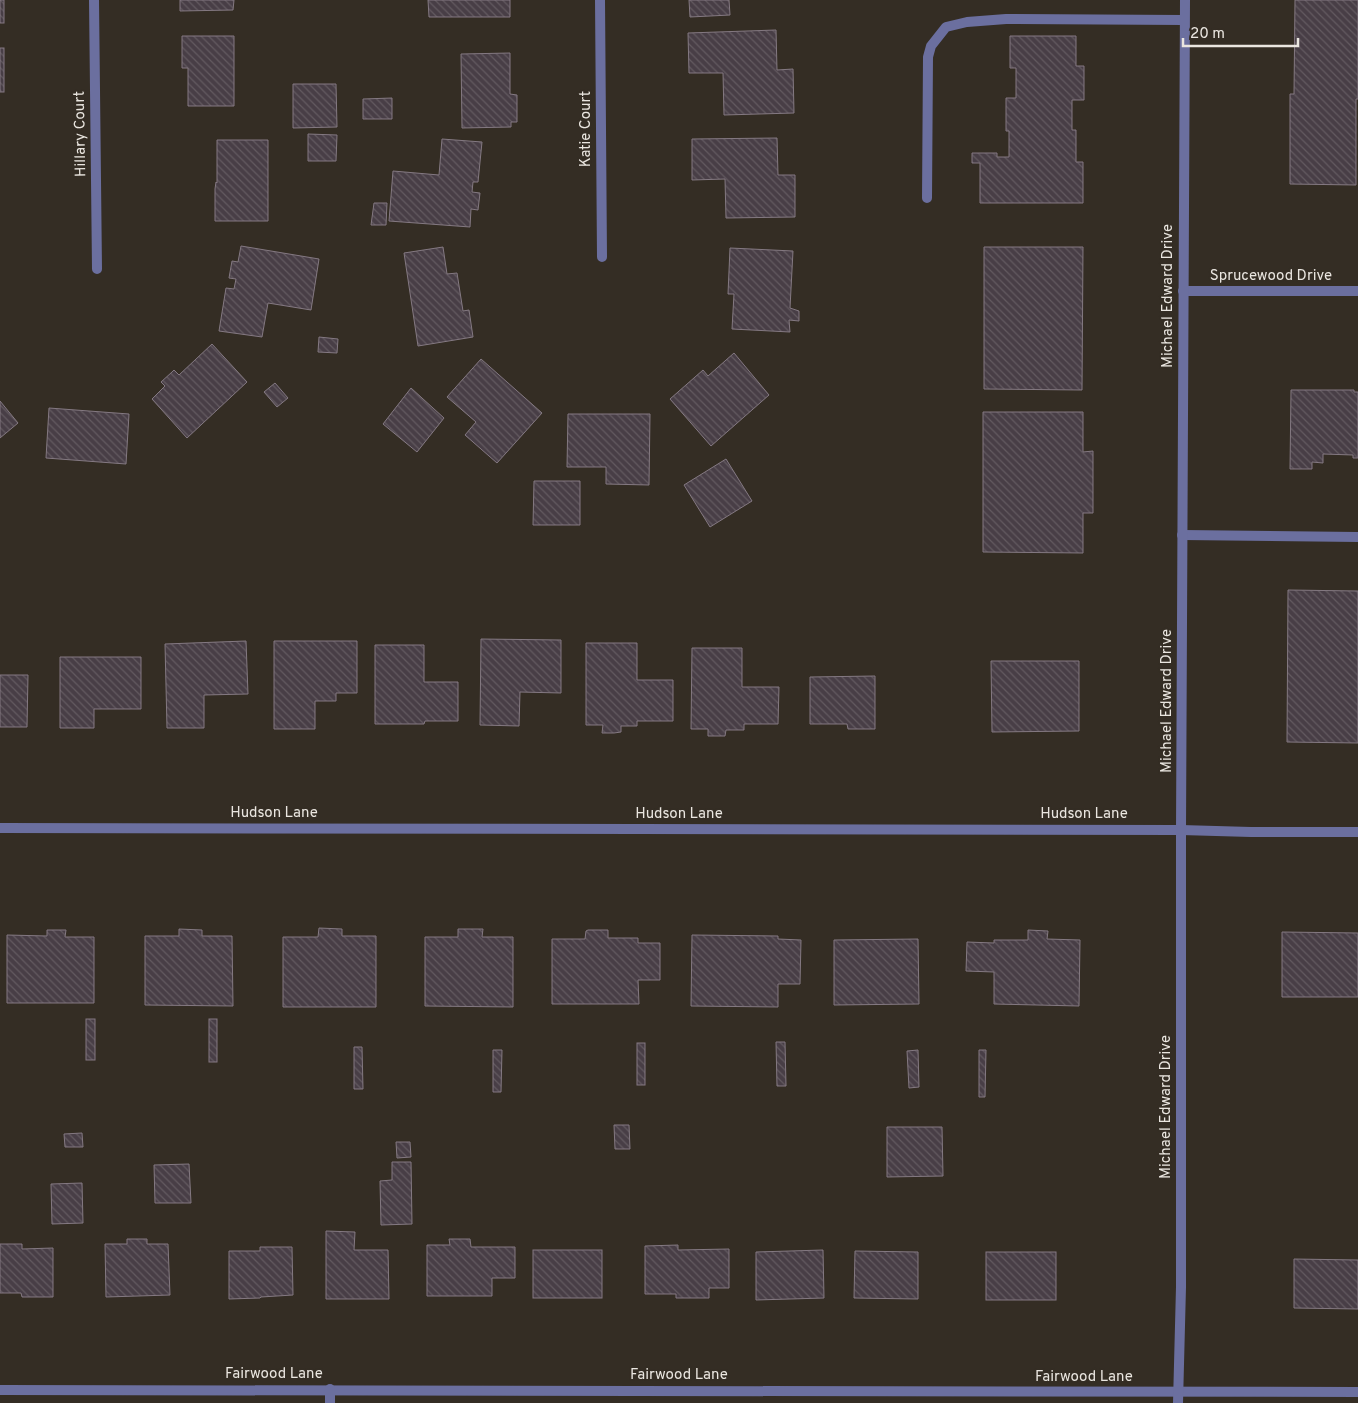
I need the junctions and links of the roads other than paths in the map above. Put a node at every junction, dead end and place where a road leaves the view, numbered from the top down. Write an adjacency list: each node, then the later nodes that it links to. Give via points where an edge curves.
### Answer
1 (94, 0): 7 (street, Hillary Court)
2 (600, 0): 6 (street, Katie Court)
3 (1185, 0): 4 (street, Michael Edward Drive)
4 (1184, 20): 5 (street, via 1006,19 946,27 931,46 928,57); 8 (street, Michael Edward Drive)
5 (927, 198)
6 (602, 257)
7 (97, 268)
8 (1183, 290): 9 (street, Sprucewood Drive); 10 (street, Michael Edward Drive)
9 (1358, 291)
10 (1182, 535): 11 (street); 13 (street, Michael Edward Drive)
11 (1358, 537)
12 (0, 828): 13 (street, Hudson Lane)
13 (1181, 830): 14 (street, Hudson Lane); 17 (street, Michael Edward Drive)
14 (1358, 832)
15 (330, 1389): 16 (street, Fairwood Lane); 17 (street, Fairwood Lane); 19 (street)
16 (0, 1390)
17 (1178, 1392): 18 (street, Fairwood Lane); 20 (street, Michael Edward Drive)
18 (1358, 1392)
19 (330, 1403)
20 (1178, 1403)

